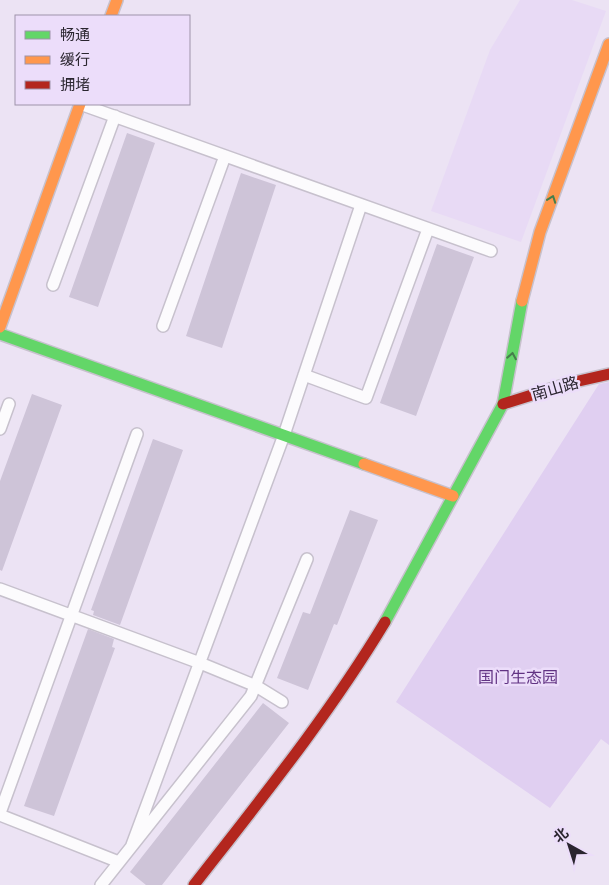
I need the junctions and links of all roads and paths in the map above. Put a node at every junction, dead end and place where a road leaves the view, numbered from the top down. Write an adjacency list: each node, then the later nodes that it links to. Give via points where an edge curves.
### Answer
1 (117, 0): 2 (street)
2 (111, 15)
3 (609, 44): 18 (street, one-way to 3, via 521,306 540,232)
4 (80, 105): 13 (street)
5 (83, 105): 6 (lane)
6 (116, 116): 7 (lane); 11 (lane)
7 (225, 156): 8 (lane); 12 (lane)
8 (361, 205): 9 (lane); 16 (lane)
9 (428, 229): 10 (lane); 16 (lane, via 366,398)
10 (492, 251)
11 (53, 286)
12 (163, 326)
13 (0, 327)
14 (0, 334): 21 (street)
15 (609, 374): 18 (street, 南山路)
16 (304, 375): 21 (lane)
17 (9, 404): 19 (lane)
18 (502, 404): 22 (street)
19 (0, 429)
20 (137, 434): 25 (lane)
21 (284, 435): 22 (street); 26 (lane)
22 (453, 496): 33 (street, via 394,608 358,668)
23 (307, 560): 27 (lane)
24 (0, 589): 25 (lane)
25 (71, 616): 26 (lane); 29 (lane)
26 (200, 663): 27 (lane); 30 (lane)
27 (256, 686): 28 (lane); 30 (lane)
28 (282, 702)
29 (0, 814): 31 (lane)
30 (132, 845): 31 (lane)
31 (119, 862): 32 (lane)
32 (101, 885)
33 (194, 885)

